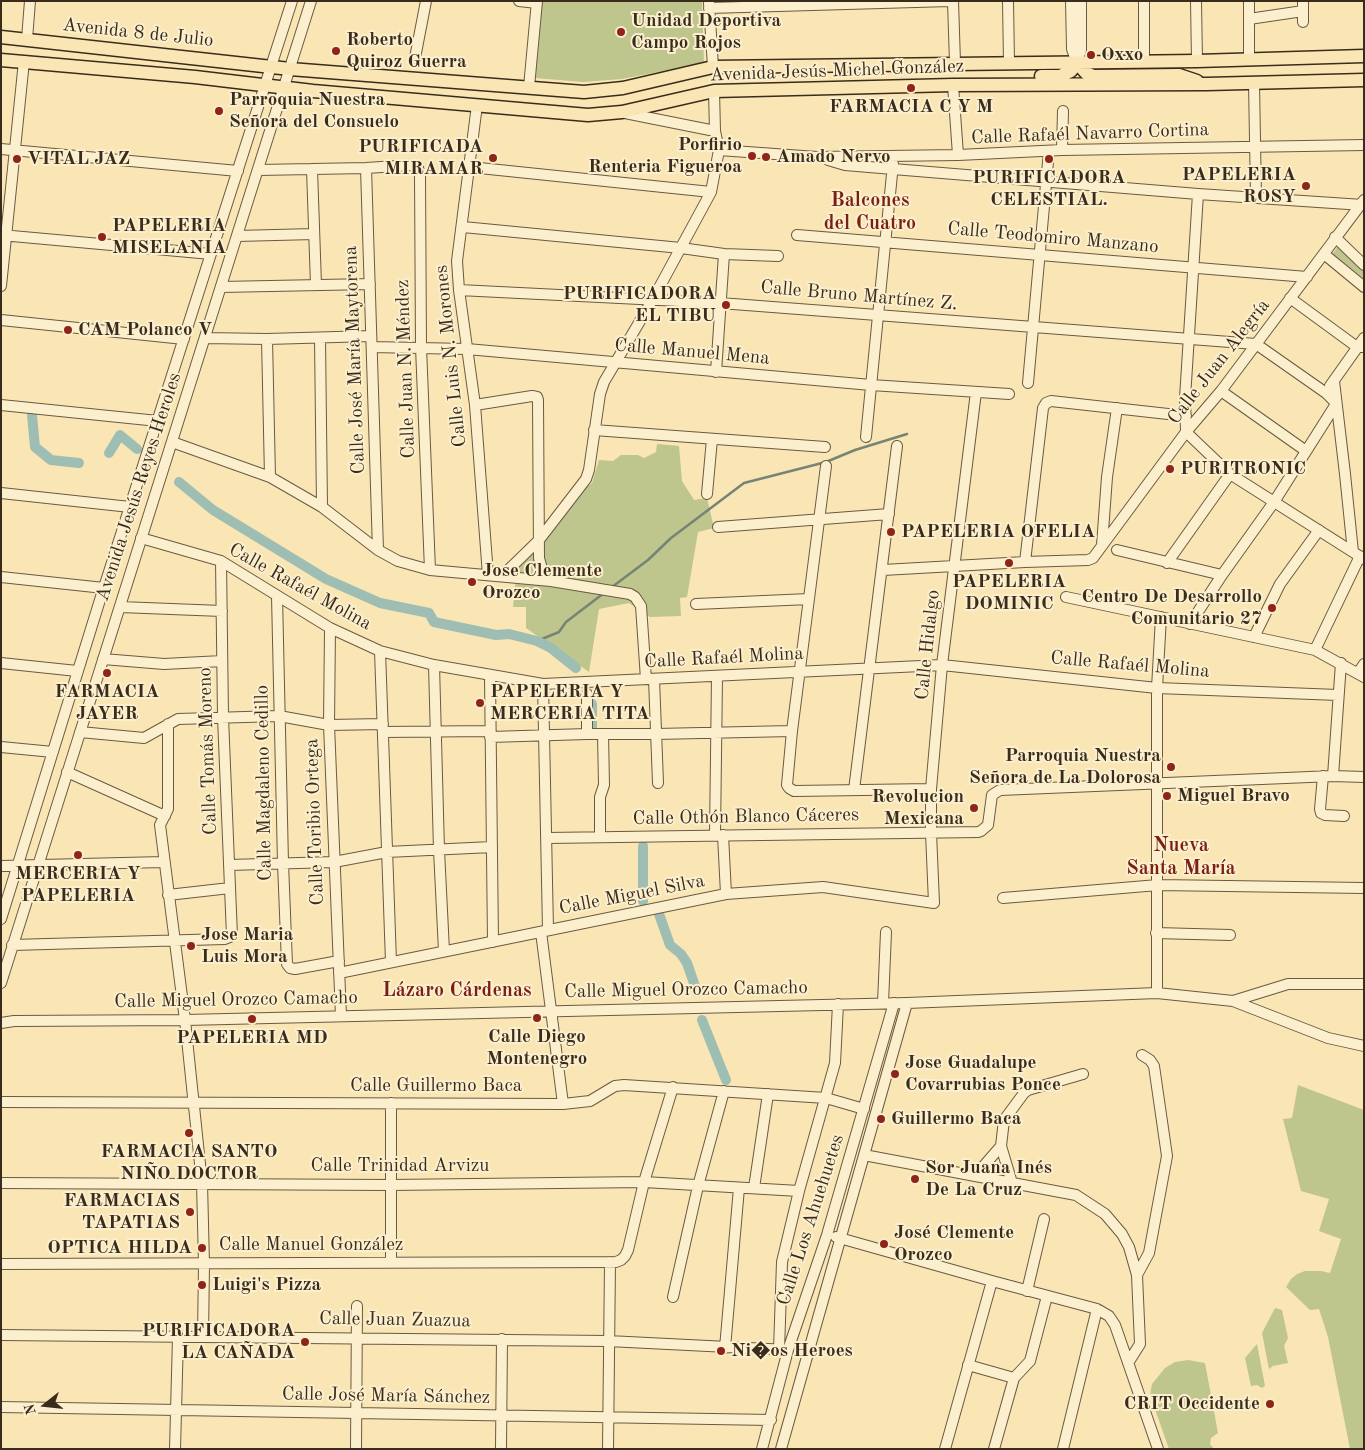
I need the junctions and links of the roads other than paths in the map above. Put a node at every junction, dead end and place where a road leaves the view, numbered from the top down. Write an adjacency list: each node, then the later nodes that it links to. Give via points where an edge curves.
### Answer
1 (30, 1): 19 (street)
2 (292, 1): 30 (street, Avenida Jesús Reyes Heroles)
3 (311, 1): 32 (street, Avenida Jesús Reyes Heroles)
4 (426, 1): 21 (street)
5 (519, 1): 13 (street)
6 (951, 1): 14 (street); 27 (street)
7 (1008, 1): 28 (street)
8 (1071, 1): 29 (street, via 1072,49)
9 (1081, 1): 29 (street, via 1081,50)
10 (1144, 1): 26 (street)
11 (1196, 1): 25 (street)
12 (1249, 1): 16 (street)
13 (537, 2): 39 (street)
14 (709, 5): 31 (street)
15 (1303, 6): 16 (street); 17 (street)
16 (1249, 19): 22 (street)
17 (1303, 22)
18 (1, 37): 19 (main road, Avenida 8 de Julio)
19 (27, 39): 30 (main road, Avenida 8 de Julio)
20 (1364, 56): 22 (main road, Avenida Jesús Michel González)
21 (415, 58)
22 (1249, 59): 25 (main road, Avenida Jesús Michel González)
23 (1, 60): 24 (main road, Avenida 8 de Julio)
24 (24, 61): 36 (main road, Avenida 8 de Julio); 48 (street)
25 (1197, 61): 26 (main road, Avenida Jesús Michel González)
26 (1144, 62): 29 (main road, Avenida Jesús Michel González)
27 (955, 63): 28 (main road, Avenida Jesús Michel González); 31 (main road, Avenida Jesús Michel González)
28 (1010, 63): 29 (main road, Avenida Jesús Michel González)
29 (1077, 63): 35 (main road, via 1094,76 1179,75); 37 (main road, via 1071,71 1060,76 982,78)
30 (272, 66): 32 (main road, Avenida 8 de Julio); 36 (street, Avenida Jesús Reyes Heroles)
31 (713, 67): 39 (main road, Avenida Jesús Michel González, via 623,88 584,92)
32 (290, 69): 38 (street, Avenida Jesús Reyes Heroles); 39 (main road, Avenida Jesús Michel González)
33 (1364, 80): 34 (main road, Avenida Jesús Michel González)
34 (1254, 83): 35 (main road, Avenida Jesús Michel González); 46 (street)
35 (1207, 84): 37 (main road, Avenida Jesús Michel González)
36 (266, 85): 38 (main road, Avenida 8 de Julio); 60 (street, Avenida Jesús Reyes Heroles)
37 (953, 85): 40 (main road, Avenida Jesús Michel González); 52 (street)
38 (284, 87): 41 (main road, Avenida Jesús Michel González); 58 (street, Avenida Jesús Reyes Heroles)
39 (529, 87)
40 (714, 91): 43 (main road, Avenida Jesús Michel González); 44 (street)
41 (477, 105): 43 (main road, Avenida Jesús Michel González, via 588,115); 55 (street, Calle Luis N. Morones)
42 (1063, 111): 51 (street)
43 (622, 112): 44 (street)
44 (714, 130): 49 (street)
45 (1364, 145): 46 (street, Calle Rafaél Navarro Cortina)
46 (1255, 147): 51 (street, Calle Rafaél Navarro Cortina); 64 (street)
47 (1, 149): 48 (street)
48 (15, 150): 60 (street); 68 (street)
49 (719, 150): 54 (street, Calle Rafaél Navarro Cortina); 62 (street)
50 (1049, 150): 51 (street, Calle Rafaél Navarro Cortina); 52 (street, Calle Rafaél Navarro Cortina); 61 (street)
51 (1062, 150)
52 (958, 155): 53 (street, Calle Rafaél Navarro Cortina)
53 (894, 156): 54 (street, Calle Rafaél Navarro Cortina); 59 (street)
54 (817, 157): 59 (street, Calle Rafaél Navarro Cortina, via 845,165)
55 (470, 167): 62 (street); 66 (street, Calle Luis N. Morones)
56 (366, 168): 57 (street); 82 (street, Calle José María Maytorena); 102 (street, Calle Juan N. Méndez, via 413,165 418,168)
57 (312, 169): 58 (street); 67 (street)
58 (258, 170): 70 (street, Avenida Jesús Reyes Heroles)
59 (893, 170): 61 (street, Calle Rafaél Navarro Cortina); 72 (street)
60 (238, 171): 74 (street, Avenida Jesús Reyes Heroles)
61 (1046, 181): 63 (street, Calle Rafaél Navarro Cortina); 76 (street)
62 (711, 192): 73 (street)
63 (1198, 194): 64 (street, Calle Rafaél Navarro Cortina); 80 (street)
64 (1256, 197): 65 (street, Calle Rafaél Navarro Cortina)
65 (1363, 203): 71 (street, Calle Juan Alegría)
66 (463, 227): 73 (street); 87 (street, Calle Luis N. Morones, via 457,261)
67 (314, 234): 70 (street); 83 (street)
68 (4, 235): 74 (street); 84 (street)
69 (797, 235): 72 (street, Calle Teodomiro Manzano)
70 (237, 236): 85 (street, Avenida Jesús Reyes Heroles)
71 (1335, 237): 77 (street, Calle Juan Alegría); 79 (street)
72 (885, 242): 76 (street, Calle Teodomiro Manzano); 91 (street)
73 (681, 248): 75 (street); 89 (street)
74 (212, 254): 97 (street, Avenida Jesús Reyes Heroles)
75 (724, 254): 78 (street); 90 (street)
76 (1040, 254): 80 (street, Calle Teodomiro Manzano); 93 (street)
77 (1324, 254): 81 (street, Calle Juan Alegría); 86 (street)
78 (778, 256)
79 (1364, 265)
80 (1193, 267): 81 (street, Calle Teodomiro Manzano); 99 (street)
81 (1306, 277): 88 (street, Calle Juan Alegría)
82 (370, 284): 83 (street); 100 (street, Calle José María Maytorena)
83 (316, 285): 85 (street)
84 (1, 286)
85 (221, 287): 94 (street, Avenida Jesús Reyes Heroles)
86 (1364, 287)
87 (459, 290): 89 (street, Calle Bruno Martínez Z.); 104 (street, Calle Luis N. Morones)
88 (1290, 298): 101 (street, Calle Juan Alegría); 103 (street)
89 (653, 300): 90 (street, Calle Bruno Martínez Z.); 105 (street)
90 (720, 303): 91 (street, Calle Bruno Martínez Z.); 106 (street)
91 (878, 316): 93 (street, Calle Bruno Martínez Z.); 109 (street)
92 (1, 320): 97 (street)
93 (1033, 328): 99 (street, Calle Bruno Martínez Z.); 108 (street)
94 (205, 338): 98 (street, Calle Manuel Mena); 124 (street, Avenida Jesús Reyes Heroles)
95 (320, 338): 98 (street, Calle Manuel Mena); 100 (street, Calle Manuel Mena); 135 (street)
96 (1364, 338): 103 (street)
97 (184, 339): 119 (street, Avenida Jesús Reyes Heroles)
98 (267, 339): 130 (street)
99 (1189, 340): 101 (street, Calle Bruno Martínez Z.); 118 (street)
100 (372, 342): 102 (street, Calle Manuel Mena); 143 (street, Calle José María Maytorena)
101 (1256, 344): 110 (street, Calle Juan Alegría); 112 (street)
102 (421, 347): 104 (street, Calle Manuel Mena); 150 (street, Calle Juan N. Méndez)
103 (1360, 347): 107 (street)
104 (467, 349): 105 (street, Calle Manuel Mena); 116 (street, Calle Luis N. Morones)
105 (616, 363): 106 (street, Calle Manuel Mena); 120 (street, via 600,394)
106 (716, 372): 109 (street, Calle Manuel Mena)
107 (1334, 381): 112 (street); 114 (street)
108 (1028, 383)
109 (871, 385): 111 (street, Calle Manuel Mena); 122 (street)
110 (1221, 391): 121 (street, Calle Juan Alegría); 127 (street)
111 (976, 392): 113 (street, Calle Manuel Mena); 149 (street, Calle Hidalgo)
112 (1326, 393): 114 (street)
113 (1009, 394)
114 (1336, 404): 127 (street); 145 (street)
115 (1, 405): 119 (street)
116 (476, 405): 141 (street, via 537,397); 152 (street, Calle Luis N. Morones)
117 (1117, 408): 118 (street); 142 (street); 147 (street, via 1051,401 1043,408)
118 (1186, 416): 121 (street)
119 (158, 421): 134 (street, Avenida Jesús Reyes Heroles)
120 (594, 430): 123 (street); 141 (street, via 586,479)
121 (1186, 432): 129 (street); 142 (street, Calle Juan Alegría)
122 (866, 437)
123 (712, 439): 126 (street); 132 (street)
124 (172, 442): 130 (street); 140 (street, Avenida Jesús Reyes Heroles)
125 (897, 446): 136 (street)
126 (825, 448)
127 (1306, 451): 133 (street)
128 (826, 466): 137 (street)
129 (1230, 474): 133 (street); 148 (street)
130 (270, 477): 135 (street)
131 (1, 493): 134 (street)
132 (707, 494)
133 (1274, 502): 139 (street); 153 (street)
134 (130, 507): 157 (street, Avenida Jesús Reyes Heroles)
135 (322, 507): 143 (street)
136 (889, 514): 137 (street); 151 (street)
137 (819, 519): 138 (street); 160 (street)
138 (718, 527)
139 (1319, 530): 145 (street); 167 (street, via 1280,584)
140 (141, 538): 146 (street, Calle Rafaél Molina); 162 (street, Avenida Jesús Reyes Heroles)
141 (539, 540): 154 (street); 156 (street, via 540,564)
142 (1102, 546): 147 (street, Calle Juan Alegría, via 1088,560)
143 (378, 550): 150 (street, via 398,561)
144 (1117, 550): 148 (street)
145 (1359, 556): 168 (street)
146 (221, 561): 158 (street, Calle Rafaél Molina); 163 (street, Calle Tomás Moreno)
147 (1025, 562): 149 (street, Calle Juan Alegría)
148 (1166, 562): 153 (street)
149 (954, 566): 151 (street, Calle Juan Alegría); 176 (street, Calle Hidalgo)
150 (430, 570): 152 (street)
151 (883, 570): 177 (street)
152 (488, 575): 154 (street)
153 (1222, 575): 165 (street)
154 (502, 576): 156 (street)
155 (1, 577): 157 (street)
156 (551, 581): 183 (street, via 635,597 641,606)
157 (104, 588): 178 (street, Avenida Jesús Reyes Heroles)
158 (277, 596): 166 (street, Calle Rafaél Molina); 188 (street, Calle Magdaleno Cedillo)
159 (1066, 597): 164 (street)
160 (809, 599): 161 (street); 179 (street)
161 (696, 604)
162 (120, 607): 163 (street); 170 (street, Avenida Jesús Reyes Heroles)
163 (222, 611): 171 (street, Calle Tomás Moreno)
164 (1161, 617): 165 (street); 185 (street)
165 (1190, 624): 167 (street)
166 (330, 628): 169 (street, Calle Rafaél Molina); 191 (street, Calle Toribio Ortega)
167 (1254, 637): 168 (street)
168 (1314, 650): 173 (street)
169 (380, 651): 175 (street, Calle Rafaél Molina); 192 (street)
170 (103, 658): 171 (street, via 164,664); 194 (street, Avenida Jesús Reyes Heroles)
171 (222, 661): 189 (street, Calle Tomás Moreno)
172 (1, 663): 178 (street)
173 (1341, 663): 180 (street); 187 (street)
174 (1364, 664): 180 (street)
175 (434, 665): 181 (street, Calle Rafaél Molina); 195 (street)
176 (942, 665): 177 (street, Calle Rafaél Molina); 185 (street, Calle Rafaél Molina); 209 (street, Calle Hidalgo)
177 (869, 669): 179 (street, Calle Rafaél Molina); 210 (street)
178 (77, 672): 203 (street, Avenida Jesús Reyes Heroles)
179 (799, 672): 182 (street, Calle Rafaél Molina); 193 (street)
180 (1361, 675)
181 (490, 676): 184 (street, Calle Rafaél Molina); 197 (street)
182 (717, 676): 183 (street, Calle Rafaél Molina); 196 (street)
183 (650, 679): 184 (street, Calle Rafaél Molina); 200 (street)
184 (543, 684): 201 (street)
185 (1157, 688): 187 (street, Calle Rafaél Molina); 208 (street)
186 (586, 694): 198 (street)
187 (1338, 695): 205 (street)
188 (279, 716): 189 (street); 191 (street); 222 (street, Calle Magdaleno Cedillo)
189 (223, 717): 190 (street, via 178,719); 223 (street, Calle Tomás Moreno)
190 (168, 724): 194 (street, via 144,738); 211 (street, via 169,803)
191 (329, 725): 192 (street); 221 (street, Calle Toribio Ortega)
192 (383, 728): 195 (street); 219 (street)
193 (792, 731): 196 (street); 210 (street, via 789,788 794,791)
194 (80, 732): 204 (street, Avenida Jesús Reyes Heroles)
195 (436, 732): 197 (street); 218 (street)
196 (716, 733): 200 (street); 214 (street)
197 (490, 734): 201 (street); 217 (street)
198 (587, 734): 199 (street); 201 (street)
199 (602, 734): 200 (street); 215 (street, via 604,785 600,797)
200 (656, 734): 207 (street)
201 (544, 735): 216 (street)
202 (1, 747): 203 (street)
203 (53, 752): 226 (street, Avenida Jesús Reyes Heroles)
204 (67, 772): 211 (street); 225 (street, Avenida Jesús Reyes Heroles)
205 (1328, 776): 206 (street, Calle Othón Blanco Cáceres); 208 (street, Calle Othón Blanco Cáceres); 212 (street, via 1321,813)
206 (1364, 777)
207 (658, 783)
208 (1157, 784): 213 (street, Calle Othón Blanco Cáceres, via 1000,790 992,795 988,825 981,831); 227 (street)
209 (931, 789): 210 (street); 213 (street, Calle Hidalgo)
210 (854, 790)
211 (165, 816): 220 (street, via 160,825)
212 (1344, 816)
213 (931, 833): 214 (street, Calle Othón Blanco Cáceres); 233 (street, Calle Hidalgo)
214 (719, 835): 215 (street, Calle Othón Blanco Cáceres); 230 (street)
215 (600, 837): 216 (street, Calle Othón Blanco Cáceres)
216 (547, 838): 235 (street)
217 (492, 847): 218 (street); 240 (street)
218 (439, 850): 219 (street); 242 (street)
219 (387, 852): 221 (street); 244 (street)
220 (164, 862): 225 (street); 231 (street)
221 (334, 862): 222 (street); 243 (street, Calle Toribio Ortega)
222 (283, 863): 223 (street); 243 (street, Calle Magdaleno Cedillo, via 287,964 295,969)
223 (229, 865): 228 (street, Calle Tomás Moreno)
224 (1, 866): 226 (street)
225 (38, 866): 226 (street); 241 (street, Avenida Jesús Reyes Heroles)
226 (17, 867): 234 (street, Avenida Jesús Reyes Heroles)
227 (1158, 885): 229 (street); 232 (street); 237 (street)
228 (230, 888): 231 (street); 239 (street, Calle Tomás Moreno, via 232,932 229,938)
229 (1364, 888)
230 (726, 894): 233 (street, Calle Miguel Silva, via 823,887); 235 (street, Calle Miguel Silva)
231 (168, 895): 239 (street)
232 (1003, 898)
233 (934, 903)
234 (1, 919)
235 (544, 931): 240 (street, Calle Miguel Silva); 253 (street)
236 (886, 932): 250 (street, Calle Los Ahuehuetes)
237 (1156, 933): 238 (street); 248 (street)
238 (1230, 935)
239 (174, 940): 241 (street); 255 (street)
240 (493, 942): 242 (street, Calle Miguel Silva)
241 (12, 945): 246 (street, Avenida Jesús Reyes Heroles)
242 (444, 951): 244 (street, Calle Miguel Silva)
243 (339, 961): 245 (street, Calle Toribio Ortega)
244 (391, 962): 245 (street, Calle Miguel Silva)
245 (339, 973): 254 (street, Calle Toribio Ortega)
246 (1, 983)
247 (1364, 984): 249 (street, via 1288,984)
248 (1156, 993): 249 (street, Calle Miguel Orozco Camacho); 251 (street, Calle Miguel Orozco Camacho)
249 (1233, 1002): 257 (street, Calle Miguel Orozco Camacho, via 1328,1038)
250 (888, 1003): 251 (street, Calle Miguel Orozco Camacho); 252 (street, Calle Miguel Orozco Camacho); 268 (street, Calle Los Ahuehuetes)
251 (907, 1003): 270 (street, Calle Los Ahuehuetes)
252 (838, 1004): 253 (street, Calle Miguel Orozco Camacho); 263 (street, via 835,1063)
253 (551, 1011): 254 (street, Calle Miguel Orozco Camacho); 267 (street)
254 (341, 1016): 255 (street, Calle Miguel Orozco Camacho)
255 (185, 1020): 256 (street, Calle Miguel Orozco Camacho); 265 (street)
256 (1, 1023)
257 (1364, 1046)
258 (1142, 1055): 288 (street, via 1154,1066 1167,1156 1148,1253)
259 (1083, 1074): 269 (street, via 1024,1093 1004,1120)
260 (673, 1087): 261 (street, Calle Guillermo Baca); 267 (street, Calle Guillermo Baca, via 619,1085 590,1101); 272 (street)
261 (724, 1091): 262 (street, Calle Guillermo Baca); 277 (street)
262 (768, 1094): 263 (street, Calle Guillermo Baca); 279 (street)
263 (826, 1098): 268 (street, Calle Guillermo Baca); 280 (street)
264 (1, 1102): 265 (street, Calle Guillermo Baca)
265 (194, 1102): 266 (street, Calle Guillermo Baca); 274 (street)
266 (391, 1103): 267 (street, Calle Guillermo Baca); 276 (street)
267 (564, 1104)
268 (864, 1109): 282 (street, Calle Los Ahuehuetes)
269 (1002, 1146): 271 (street); 275 (street)
270 (864, 1155): 271 (street); 283 (street, Calle Los Ahuehuetes)
271 (975, 1176): 275 (street)
272 (644, 1182): 276 (street, Calle Trinidad Arvizu); 277 (street, Calle Trinidad Arvizu); 285 (street, Calle Manuel González, via 628,1250 621,1260)
273 (1, 1183): 274 (street, Calle Trinidad Arvizu)
274 (202, 1183): 276 (street, Calle Trinidad Arvizu); 287 (street)
275 (1012, 1183): 288 (street, via 1076,1195 1096,1207 1122,1234)
276 (390, 1185): 284 (street)
277 (698, 1186): 278 (street, Calle Trinidad Arvizu); 292 (street)
278 (739, 1188): 279 (street, Calle Trinidad Arvizu); 301 (street)
279 (754, 1188): 280 (street, Calle Trinidad Arvizu)
280 (799, 1191): 302 (street, via 781,1268)
281 (1044, 1219): 290 (street)
282 (827, 1235): 283 (street); 302 (street, Calle Los Ahuehuetes)
283 (840, 1238): 289 (street); 317 (street, Calle Los Ahuehuetes)
284 (391, 1262): 285 (street, Calle Manuel González); 287 (street, Calle Manuel González)
285 (610, 1262): 300 (street)
286 (1, 1264): 287 (street, Calle Manuel González)
287 (204, 1264): 298 (street)
288 (1137, 1275): 303 (street, via 1140,1344)
289 (992, 1281): 290 (street); 304 (street)
290 (1028, 1291): 291 (street)
291 (1047, 1296): 294 (street); 305 (street, via 1030,1362)
292 (673, 1298)
293 (357, 1306): 297 (street)
294 (1097, 1309): 303 (street, via 1113,1320); 320 (street)
295 (1, 1335): 296 (street, Calle Juan Zuazua)
296 (178, 1337): 298 (street, Calle Juan Zuazua); 307 (street)
297 (357, 1337): 298 (street, Calle Juan Zuazua); 299 (street, Calle Juan Zuazua); 308 (street)
298 (203, 1338)
299 (502, 1339): 300 (street, Calle Juan Zuazua); 309 (street)
300 (608, 1341): 301 (street, Calle Juan Zuazua); 310 (street)
301 (725, 1348): 302 (street, Calle Juan Zuazua)
302 (783, 1350): 311 (street, Calle Los Ahuehuetes)
303 (1128, 1363): 321 (street)
304 (968, 1365): 305 (street); 318 (street)
305 (1014, 1378): 319 (street)
306 (1, 1407): 307 (street, Calle José María Sánchez)
307 (176, 1410): 308 (street, Calle José María Sánchez); 312 (street)
308 (356, 1413): 309 (street, Calle José María Sánchez); 313 (street)
309 (501, 1415): 310 (street, Calle José María Sánchez); 314 (street)
310 (608, 1417): 311 (street, Calle José María Sánchez); 315 (street)
311 (771, 1420): 316 (street, Calle Los Ahuehuetes)
312 (175, 1449)
313 (356, 1449)
314 (501, 1449)
315 (608, 1449)
316 (762, 1449)
317 (781, 1449)
318 (945, 1449)
319 (994, 1449)
320 (1063, 1449)
321 (1158, 1449)

